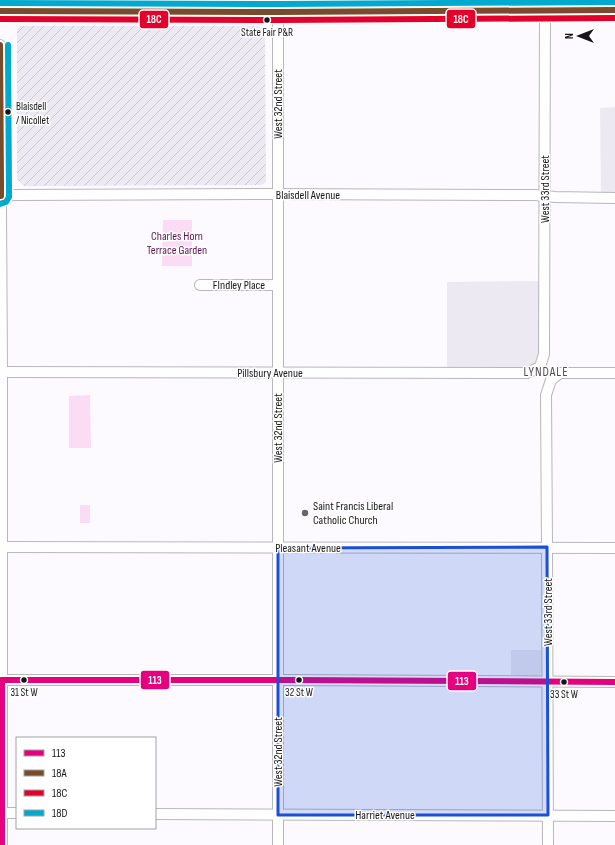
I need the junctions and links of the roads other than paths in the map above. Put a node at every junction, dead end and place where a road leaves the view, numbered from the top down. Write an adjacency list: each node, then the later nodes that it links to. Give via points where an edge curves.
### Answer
1 (512, 5): 5 (main road); 6 (main road)
2 (245, 6): 4 (main road); 6 (main road)
3 (615, 10): 5 (main road)
4 (0, 11)
5 (545, 11): 10 (street, West 33rd Street)
6 (278, 12): 8 (street, West 32nd Street)
7 (0, 45): 9 (street)
8 (278, 194): 9 (street, Blaisdell Avenue); 10 (street, Blaisdell Avenue); 13 (street, West 32nd Street)
9 (1, 196): 15 (street)
10 (545, 196): 11 (street, Blaisdell Avenue); 14 (street, West 33rd Street, via 544,354)
11 (615, 198)
12 (200, 285): 13 (street, FIndley Place)
13 (278, 285): 17 (street, West 32nd Street)
14 (540, 367): 17 (street, Pillsbury Avenue, via 527,373)
15 (1, 372): 17 (street, Pillsbury Avenue); 18 (street)
16 (615, 372): 19 (street, West 33rd Street, via 560,373 551,380 546,395)
17 (278, 373): 20 (street, West 32nd Street)
18 (1, 547): 20 (street, Pleasant Avenue); 22 (street)
19 (548, 547): 20 (street, Pleasant Avenue); 21 (street, Pleasant Avenue); 24 (street, West 33rd Street)
20 (278, 548): 23 (street, West 32nd Street)
21 (615, 548)
22 (1, 680): 23 (street); 26 (street)
23 (278, 680): 24 (street); 29 (street, West 32nd Street)
24 (548, 681): 25 (street); 30 (street, West 33rd Street)
25 (615, 682)
26 (1, 813): 27 (street); 32 (street)
27 (16, 814)
28 (156, 814): 29 (street, Harriet Avenue)
29 (278, 815): 30 (street, Harriet Avenue); 33 (street, West 32nd Street)
30 (548, 815): 31 (street, Harriet Avenue); 34 (street, West 33rd Street)
31 (615, 816)
32 (2, 845)
33 (278, 845)
34 (548, 845)

